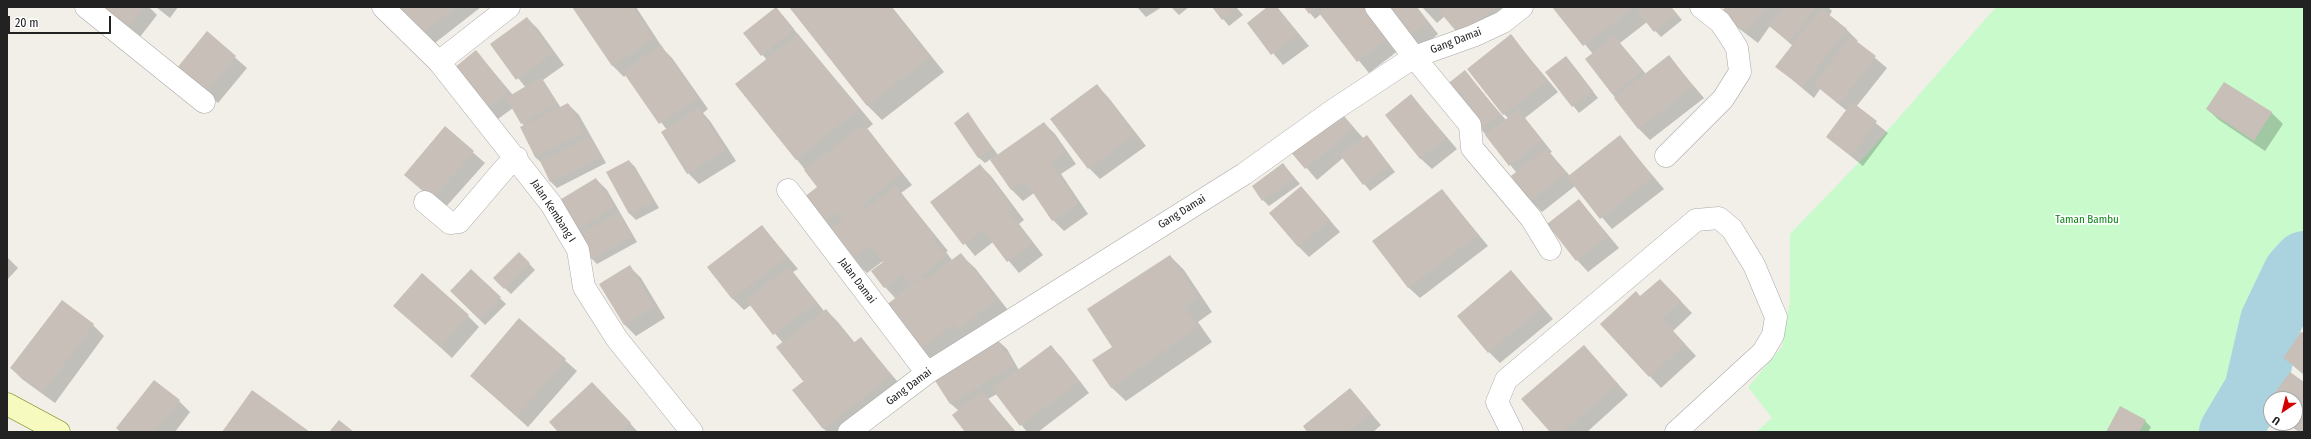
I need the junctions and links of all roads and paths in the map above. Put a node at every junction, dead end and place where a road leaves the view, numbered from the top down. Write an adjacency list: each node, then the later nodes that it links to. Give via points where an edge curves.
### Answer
1 (86, 7): 9 (street)
2 (383, 7): 8 (street, Jalan Kembang I)
3 (509, 7): 8 (street)
4 (1376, 7): 7 (street)
5 (1522, 7): 7 (street, Gang Damai, via 1503,22)
6 (1701, 7): 10 (street, via 1728,32 1737,48 1740,72 1723,99)
7 (1414, 57): 14 (street, via 1470,125 1472,148 1531,218); 15 (street, Gang Damai, via 1332,111 1244,174)
8 (439, 62): 11 (street, Jalan Kembang I)
9 (204, 102)
10 (1666, 156)
11 (517, 158): 13 (street, via 505,168 459,222 450,223); 18 (street, Jalan Kembang I, via 551,204 578,250 584,286 617,339)
12 (788, 190): 15 (street, Jalan Damai)
13 (424, 202)
14 (1550, 249)
15 (927, 373): 19 (street, Gang Damai)
16 (7, 404): 17 (street)
17 (60, 432)
18 (692, 432)
19 (849, 432)
20 (1512, 432): 21 (street, via 1497,402 1506,380 1696,220 1719,218 1732,229 1754,265 1776,317 1773,336 1763,352)
21 (1676, 432)

